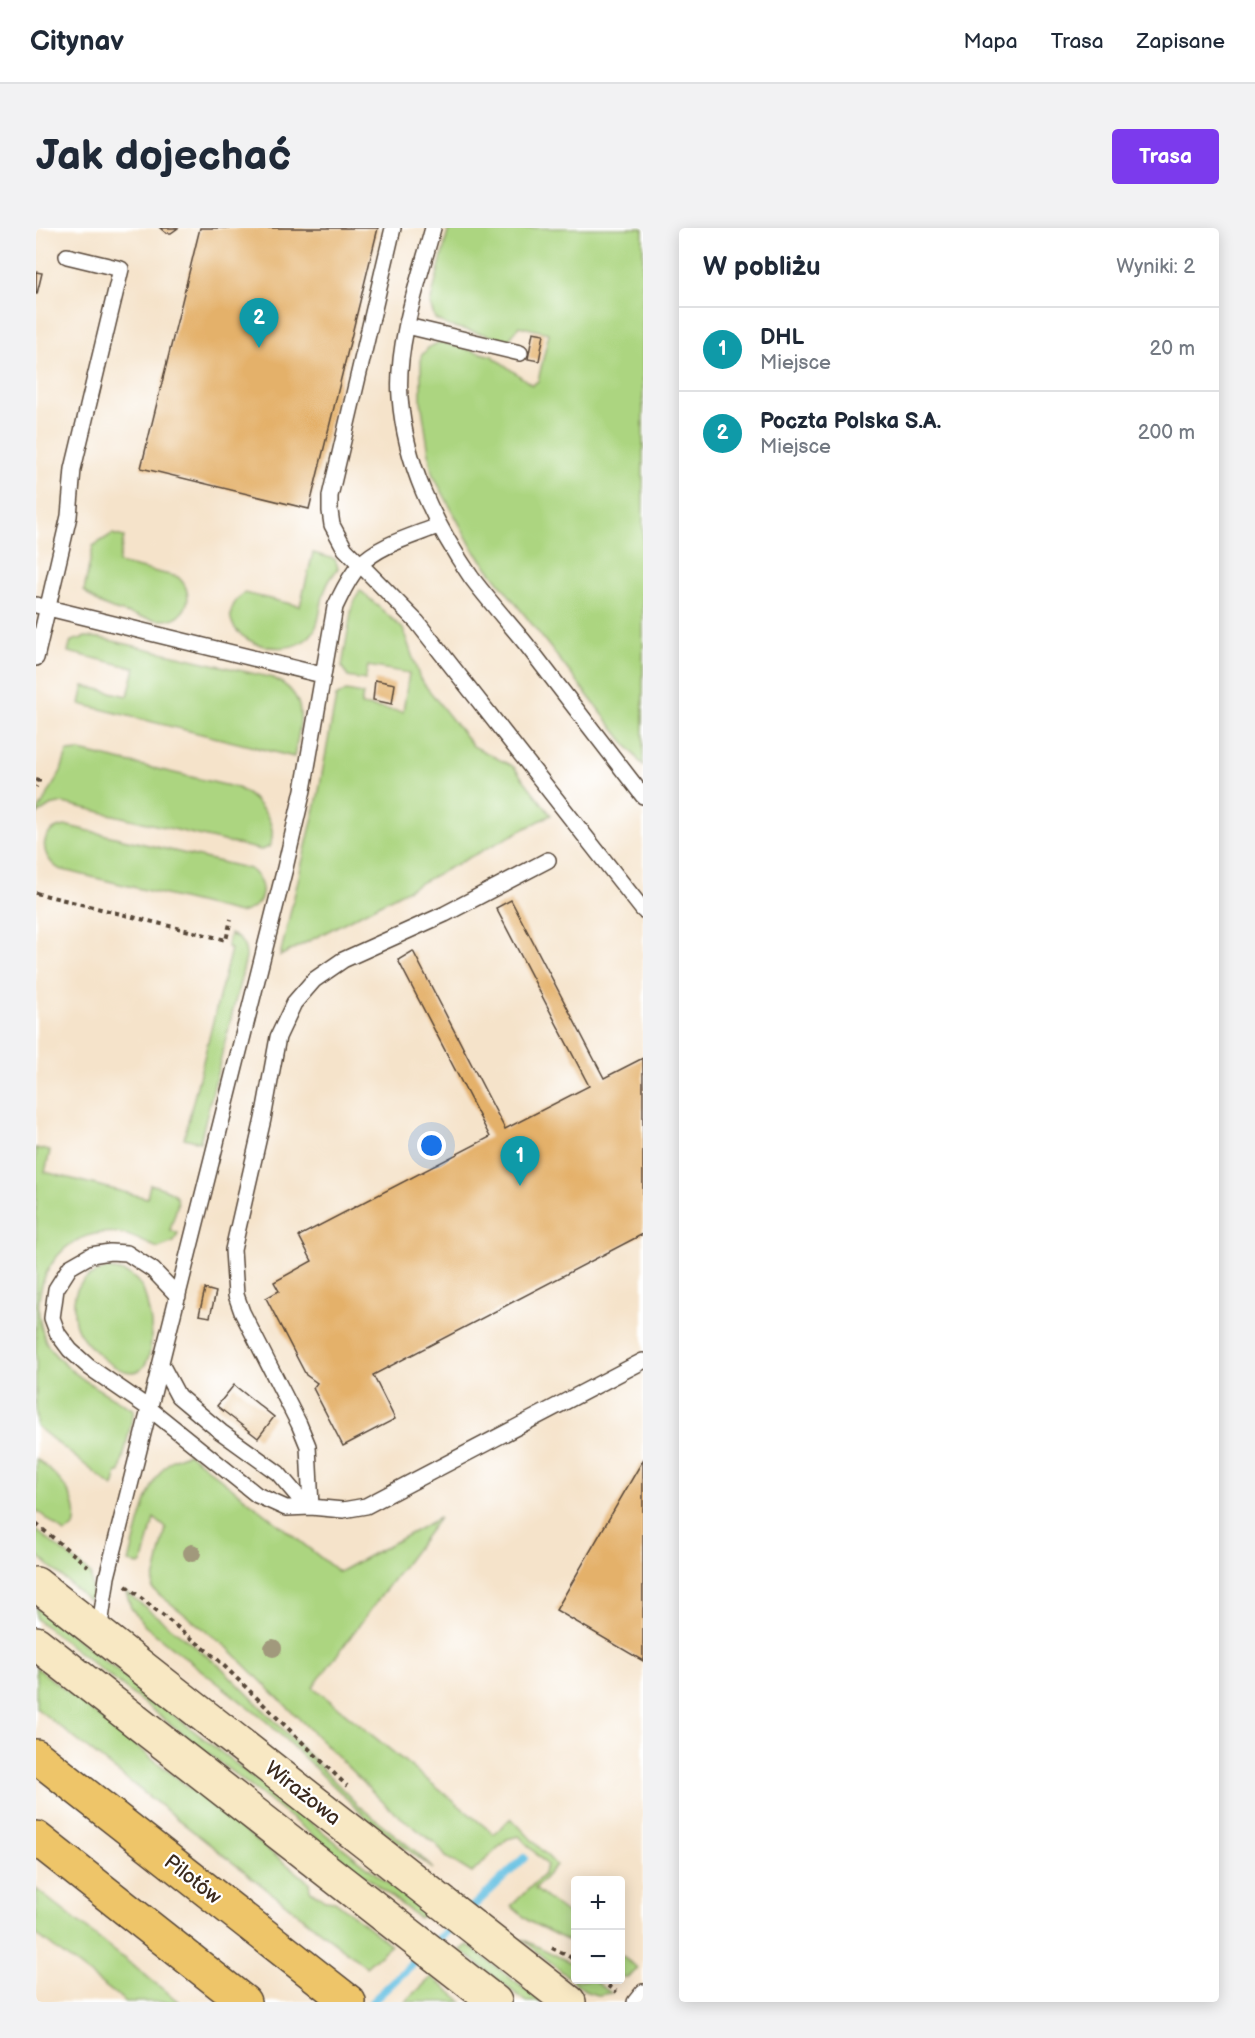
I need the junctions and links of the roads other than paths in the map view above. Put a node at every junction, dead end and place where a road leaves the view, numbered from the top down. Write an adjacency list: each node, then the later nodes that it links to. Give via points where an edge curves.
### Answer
1 (393, 228): 7 (lane, via 330,496 337,538)
2 (433, 228): 4 (lane)
3 (67, 256): 8 (lane, via 121,269 73,469 69,516)
4 (407, 326): 5 (lane); 6 (lane, via 400,396 406,438 418,481)
5 (520, 353)
6 (438, 526): 7 (lane, via 380,550); 11 (lane, via 472,579)
7 (360, 565): 10 (lane, via 335,607); 13 (lane, via 423,630)
8 (41, 607): 9 (lane); 10 (lane)
9 (36, 658)
10 (322, 675): 14 (lane, via 303,787)
11 (643, 796)
12 (548, 860): 18 (lane, via 445,914 344,960 314,980 294,1003 278,1037 233,1250 234,1278 242,1312 308,1446)
13 (643, 910)
14 (178, 1296): 16 (lane); 17 (lane, via 153,1270 127,1253 110,1252 91,1255 70,1267 56,1289 52,1318 70,1350)
15 (643, 1360): 18 (lane, via 366,1506 343,1510)
16 (160, 1364): 17 (lane); 18 (lane, via 178,1396 278,1473)
17 (150, 1409): 18 (lane, via 257,1495 286,1508); 20 (lane, via 107,1577)
18 (309, 1506)
19 (36, 1584): 20 (main road, Wirażowa)
20 (99, 1633): 28 (main road, Wirażowa)
21 (36, 1643): 27 (main road)
22 (36, 1756): 25 (highway, Pilotów)
23 (36, 1838): 26 (highway)
24 (643, 1992): 29 (lane)
25 (345, 1999)
26 (244, 2002)
27 (495, 2002)
28 (569, 2002)
29 (635, 2002)

